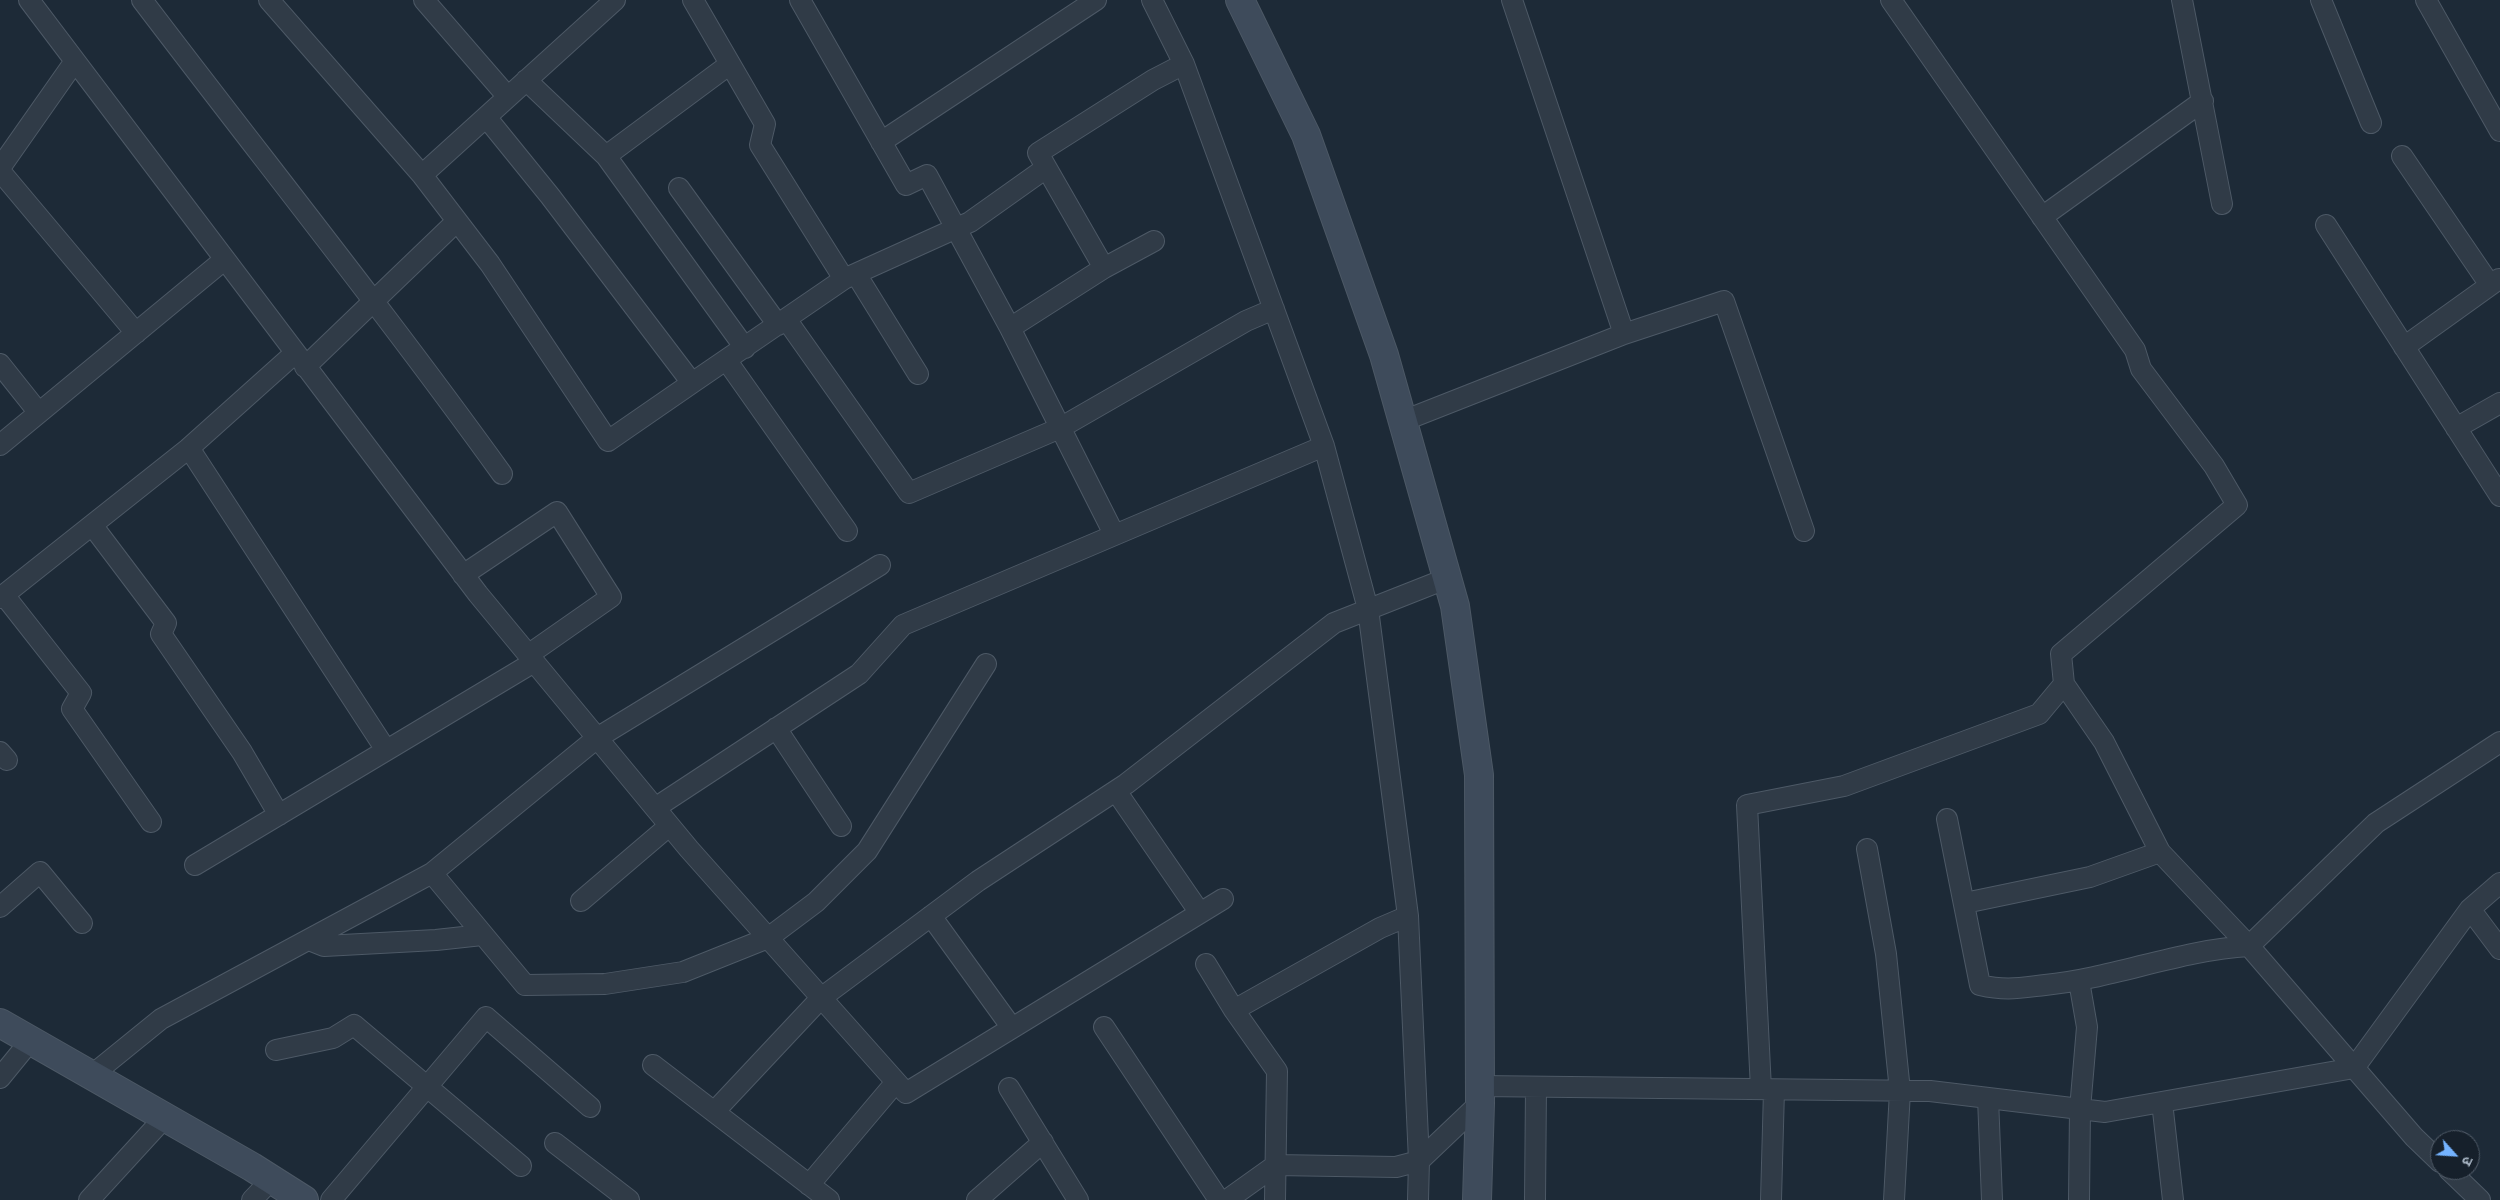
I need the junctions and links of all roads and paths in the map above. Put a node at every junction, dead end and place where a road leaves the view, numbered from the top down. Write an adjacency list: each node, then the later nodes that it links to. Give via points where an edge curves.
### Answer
1 (29, 0): 16 (street)
2 (142, 0): 42 (street)
3 (269, 0): 30 (street)
4 (424, 0): 20 (street)
5 (693, 0): 17 (street)
6 (800, 0): 25 (street)
7 (1096, 0): 25 (street)
8 (1152, 0): 18 (street)
9 (1240, 0): 57 (main road, via 1306,135 1384,355)
10 (1512, 0): 47 (street)
11 (1890, 0): 33 (street)
12 (2182, 0): 21 (street)
13 (2321, 0): 23 (street)
14 (2426, 0): 24 (street)
15 (602, 4): 19 (street)
16 (75, 61): 29 (street); 38 (street)
17 (730, 64): 26 (street); 40 (street, via 765,124 760,145)
18 (1184, 64): 28 (street, via 1038,153); 43 (street)
19 (526, 80): 20 (street); 26 (street)
20 (508, 97): 22 (street)
21 (2203, 101): 32 (street); 33 (street)
22 (486, 117): 30 (street); 54 (street)
23 (2371, 123)
24 (2500, 131)
25 (881, 142): 36 (street, via 906,185 926,175)
26 (606, 156): 49 (street)
27 (2402, 156): 41 (street)
28 (1046, 168): 36 (street, via 970,222); 39 (street)
29 (0, 169): 46 (street)
30 (422, 174): 34 (street)
31 (679, 188): 44 (street)
32 (2222, 204)
33 (2042, 217): 76 (street, via 2135,350 2141,369 2214,466 2237,505 2062,654)
34 (457, 221): 42 (street); 54 (street, via 490,264 608,441)
35 (2326, 224): 48 (street)
36 (955, 228): 40 (street); 45 (street)
37 (1154, 242): 39 (street)
38 (224, 260): 46 (street); 50 (street)
39 (1104, 268): 45 (street)
40 (850, 276): 44 (street); 53 (street)
41 (2495, 282): 48 (street)
42 (374, 301): 50 (street); 63 (street)
43 (1274, 309): 58 (street, via 1246,321); 61 (street)
44 (782, 322): 49 (street); 58 (street, via 909,493)
45 (1010, 328): 58 (street)
46 (136, 332): 56 (street)
47 (1624, 334): 57 (street); 67 (street, via 1724,301)
48 (2404, 347): 59 (street)
49 (745, 348): 51 (street)
50 (300, 361): 62 (street); 70 (street)
51 (727, 361): 54 (street); 66 (street)
52 (0, 364): 56 (street)
53 (918, 374)
54 (692, 383)
55 (2500, 403): 59 (street)
56 (39, 413): 60 (street)
57 (1403, 421): 71 (main road)
58 (1060, 428): 68 (street)
59 (2456, 428): 64 (street)
60 (0, 445)
61 (1324, 446): 68 (street); 73 (street)
62 (190, 448): 65 (street); 80 (street)
63 (502, 474)
64 (2500, 496)
65 (92, 525): 72 (street); 83 (street, via 166,623 161,634 242,752)
66 (847, 531)
67 (1804, 531)
68 (1114, 534): 77 (street, via 903,625 859,674)
69 (880, 565): 78 (street)
70 (463, 575): 74 (street); 74 (street, via 557,512 610,597)
71 (1448, 578): 73 (street); 126 (main road, via 1456,606 1479,775)
72 (2, 597): 85 (street, via 81,693 72,709)
73 (1368, 610): 81 (street, via 1334,623); 100 (street)
74 (531, 658): 78 (street); 80 (street)
75 (986, 664): 103 (street, via 867,851 816,902)
76 (2064, 684): 89 (street, via 2104,742); 124 (street, via 2040,714 1844,786 1747,805)
77 (776, 728): 82 (street); 87 (street)
78 (597, 738): 82 (street); 91 (street)
79 (2500, 742): 105 (street, via 2376,823)
80 (386, 750): 83 (street)
81 (1116, 790): 98 (street); 99 (street)
82 (655, 808): 86 (street)
83 (279, 815): 90 (street)
84 (1947, 819): 95 (street)
85 (151, 822)
86 (669, 826): 94 (street); 103 (street)
87 (842, 826)
88 (1867, 849): 125 (street, via 1886,954)
89 (2160, 852): 95 (street, via 2090,877); 105 (street)
90 (195, 865)
91 (432, 873): 102 (street); 104 (street)
92 (2500, 883): 97 (street)
93 (1223, 899): 98 (street)
94 (581, 900)
95 (1965, 903): 108 (street, via 1980,985 2003,990)
96 (0, 907): 101 (street, via 40,872)
97 (2470, 909): 106 (street); 117 (street)
98 (1200, 913): 113 (street)
99 (931, 916): 109 (street); 113 (street)
100 (1408, 916): 110 (street, via 1380,928); 136 (street)
101 (82, 923)
102 (482, 935): 103 (street, via 525,985 605,984 683,972); 104 (street, via 324,946)
103 (768, 938): 109 (street)
104 (309, 940): 118 (street, via 161,1019)
105 (2249, 946): 108 (street, via 2216,948); 117 (street)
106 (2500, 949)
107 (1206, 964): 110 (street)
108 (2079, 981): 130 (street, via 2087,1028)
109 (821, 998): 120 (street); 131 (street)
110 (1234, 1010): 137 (street, via 1277,1071)
111 (0, 1023): 114 (main road)
112 (1104, 1027): 150 (street)
113 (1012, 1028): 120 (street, via 906,1093)
114 (31, 1040): 118 (main road); 119 (street)
115 (276, 1050): 121 (street, via 333,1038 354,1025)
116 (653, 1065): 131 (street)
117 (2354, 1068): 128 (street); 135 (street)
118 (92, 1075): 132 (main road)
119 (0, 1078)
120 (896, 1082): 141 (street)
121 (427, 1087): 129 (street, via 486,1017); 138 (street); 145 (street)
122 (1009, 1088): 133 (street)
123 (1536, 1088): 124 (street); 126 (street); 155 (street)
124 (1761, 1089): 125 (street); 156 (street, via 1774,1090)
125 (1900, 1091): 127 (street); 157 (street)
126 (1480, 1095): 136 (street); 154 (main road)
127 (1988, 1098): 130 (street); 158 (street)
128 (2162, 1102): 130 (street, via 2105,1112); 160 (street)
129 (590, 1107)
130 (2080, 1109): 159 (street)
131 (714, 1112): 141 (street)
132 (165, 1117): 139 (main road); 142 (street)
133 (1043, 1142): 148 (street); 149 (street)
134 (555, 1143): 146 (street)
135 (2430, 1152)
136 (1419, 1162): 137 (street, via 1396,1167); 153 (street)
137 (1276, 1165): 151 (street); 152 (street)
138 (521, 1166)
139 (272, 1179): 143 (street); 144 (main road)
140 (2459, 1180): 161 (street)
141 (809, 1185): 147 (street)
142 (89, 1200)
143 (252, 1200)
144 (304, 1200)
145 (331, 1200)
146 (627, 1200)
147 (829, 1200)
148 (977, 1200)
149 (1078, 1200)
150 (1219, 1200)
151 (1227, 1200)
152 (1274, 1200)
153 (1418, 1200)
154 (1477, 1200)
155 (1535, 1200)
156 (1770, 1200)
157 (1894, 1200)
158 (1992, 1200)
159 (2079, 1200)
160 (2173, 1200)
161 (2480, 1200)

